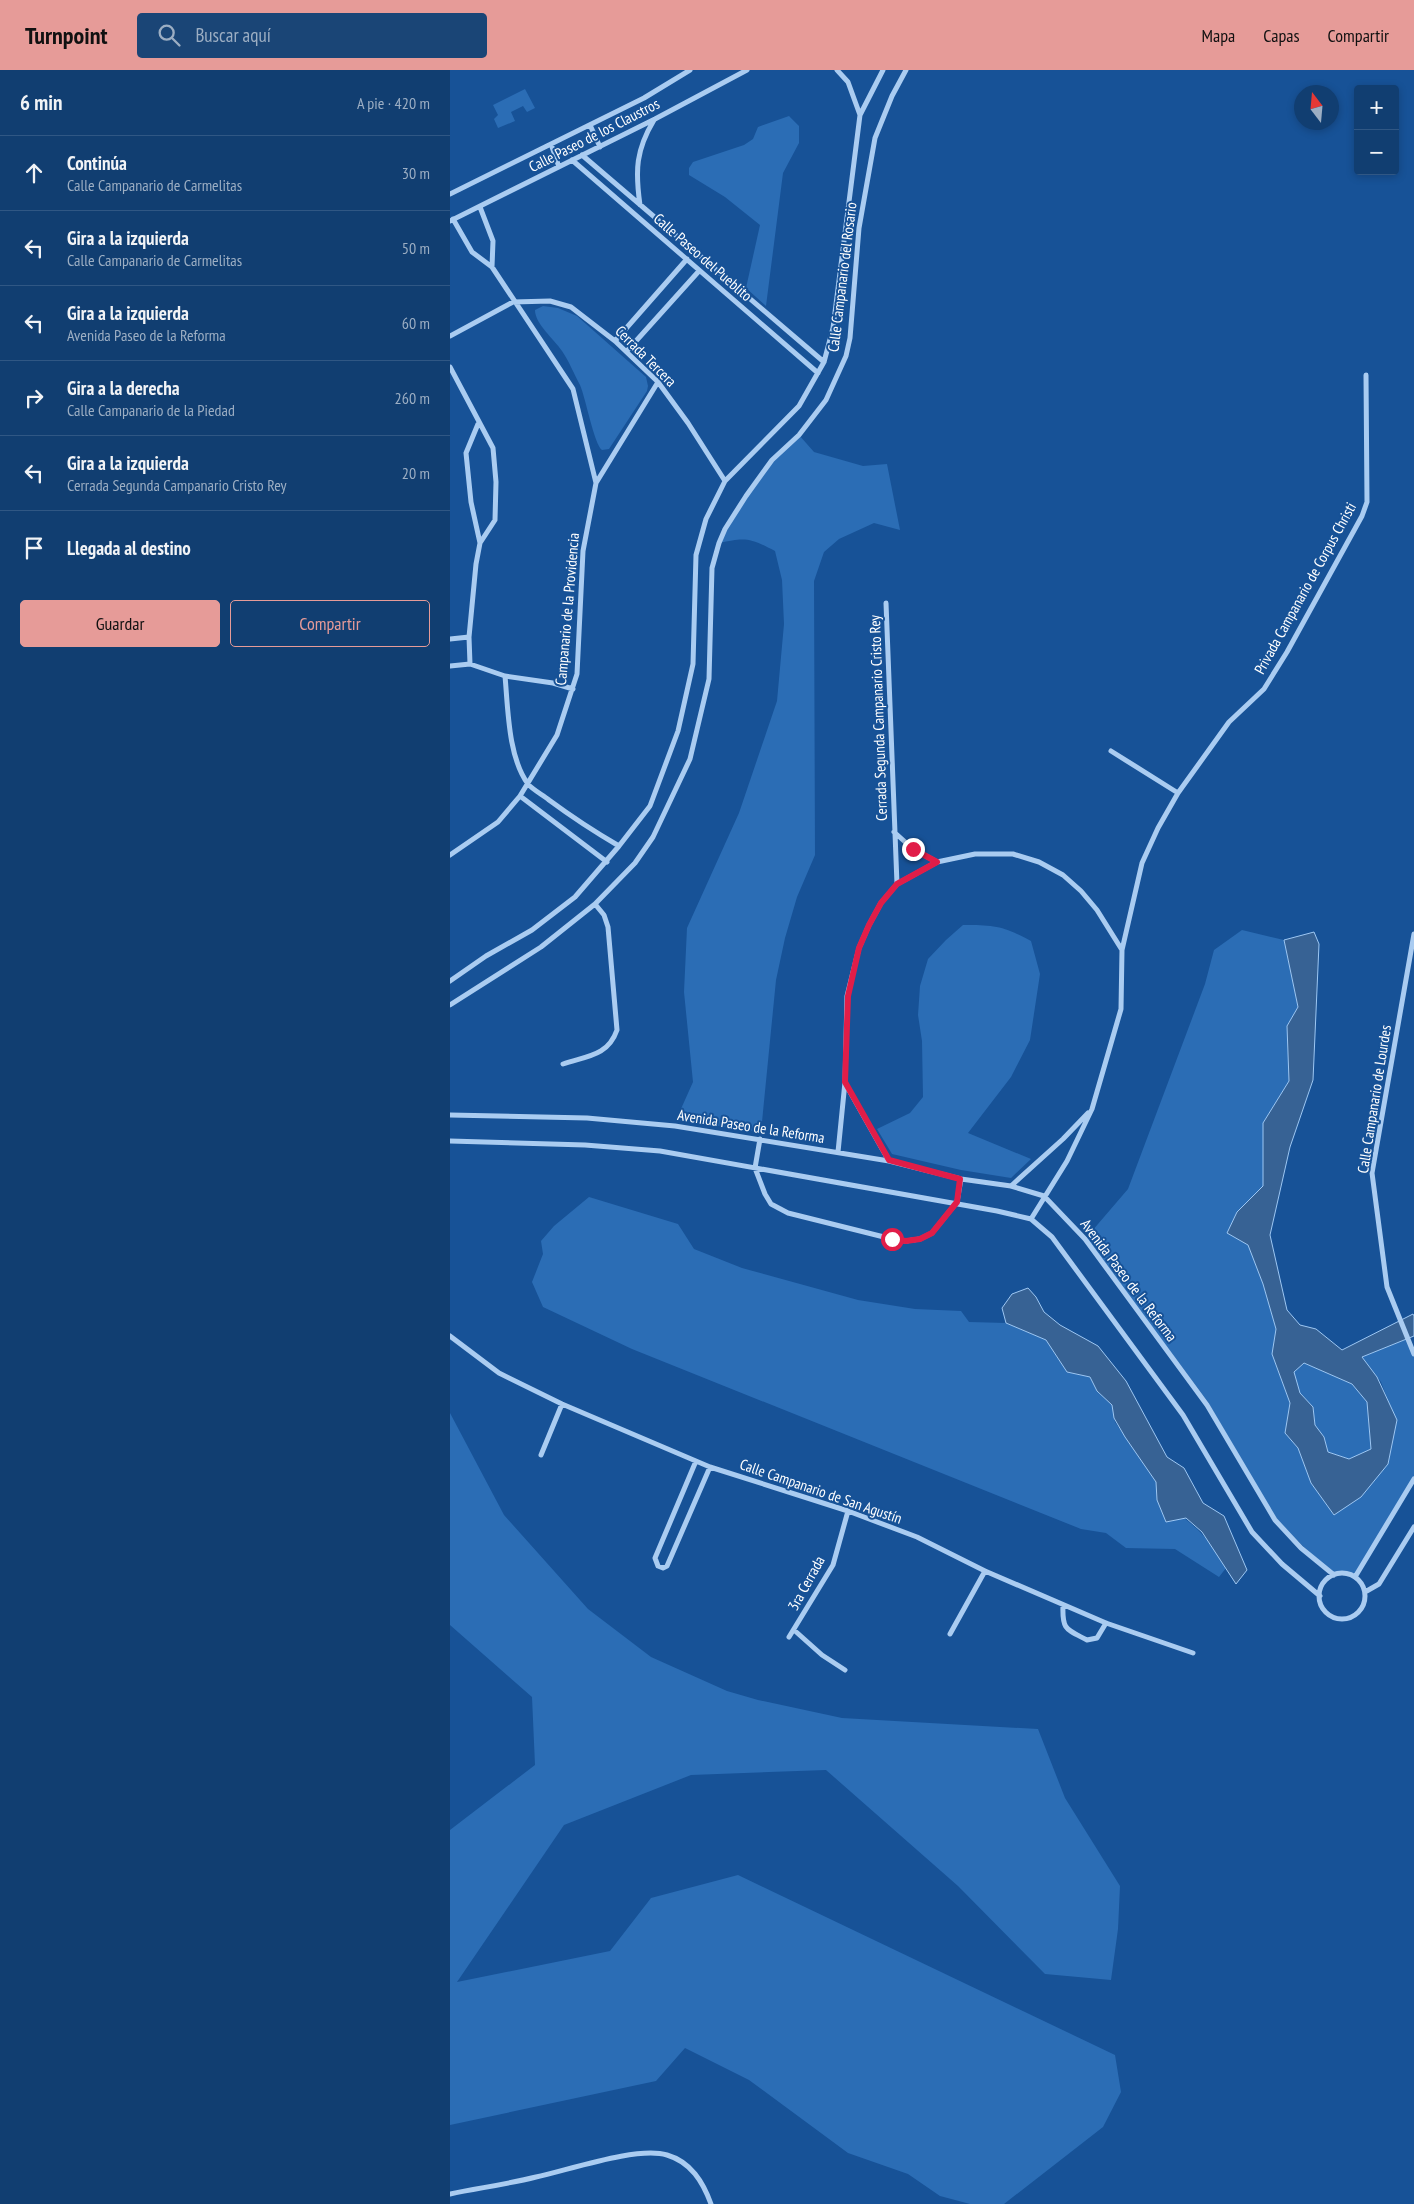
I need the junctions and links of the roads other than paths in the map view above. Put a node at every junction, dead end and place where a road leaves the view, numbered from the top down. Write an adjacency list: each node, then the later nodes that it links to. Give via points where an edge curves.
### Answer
1 (690, 70): 8 (street, Calle Paseo de los Claustros)
2 (747, 70): 7 (street, Calle Paseo de los Claustros)
3 (837, 70): 6 (street, via 848,82)
4 (882, 70): 6 (street)
5 (906, 70): 55 (street, Calle Campanario del Rosario, via 875,138 860,228 850,338 844,363 826,400 799,435 772,460 725,529 712,568 709,679 690,759 653,837 635,863)
6 (860, 115): 29 (street, via 832,328)
7 (654, 119): 10 (street, Calle Paseo de los Claustros); 15 (street, via 643,138 637,161)
8 (590, 125): 9 (street, Calle Paseo de los Claustros); 10 (street)
9 (551, 144): 13 (street); 14 (street, Calle Paseo de los Claustros)
10 (600, 147): 11 (street, Calle Paseo de los Claustros)
11 (582, 155): 12 (street, Calle Paseo de los Claustros); 15 (street, Calle Paseo del Pueblito)
12 (572, 160): 13 (street, Calle Paseo de los Claustros); 19 (street, Calle Paseo del Pueblito)
13 (559, 167): 16 (street, Calle Paseo de los Claustros)
14 (450, 194)
15 (640, 205): 18 (street, Calle Paseo del Pueblito)
16 (480, 207): 17 (street, Calle Paseo de los Claustros); 21 (street, via 493,241)
17 (451, 220): 21 (street, via 472,252)
18 (666, 227): 19 (street); 23 (street, Calle Paseo del Pueblito)
19 (658, 234): 20 (street, Calle Paseo del Pueblito)
20 (687, 259): 22 (street, Calle Paseo del Pueblito); 27 (street)
21 (492, 268): 25 (street)
22 (699, 271): 24 (street, Calle Paseo del Pueblito); 28 (street)
23 (727, 280): 24 (street); 29 (street, Calle Paseo del Pueblito)
24 (720, 290): 31 (street, Calle Paseo del Pueblito)
25 (513, 302): 26 (street); 27 (street, Cerrada Tercera, via 550,301 571,307); 36 (street, via 573,389)
26 (450, 336)
27 (615, 342): 28 (street, Cerrada Tercera)
28 (627, 351): 33 (street, Cerrada Tercera)
29 (824, 362): 31 (street)
30 (450, 367): 34 (street)
31 (818, 373): 35 (street, via 798,406)
32 (1366, 375): 47 (street, Privada Campanario de Corpus Christi, via 1367,502 1362,516 1264,689 1229,722)
33 (658, 382): 35 (street, Cerrada Tercera); 36 (street, Campanario de la Providencia)
34 (478, 424): 37 (street, via 466,453 471,502); 37 (street, via 493,448 496,482 495,520)
35 (725, 481): 50 (street, via 706,519 696,555 692,664 678,731 650,806)
36 (596, 483): 44 (street, Campanario de la Providencia, via 583,551 577,674)
37 (480, 543): 39 (street)
38 (886, 603): 49 (street, Cerrada Segunda Campanario Cristo Rey)
39 (469, 637): 40 (street); 41 (street)
40 (450, 639)
41 (470, 664): 42 (street); 43 (street)
42 (450, 666)
43 (505, 676): 44 (street); 46 (street, via 514,749)
44 (573, 689): 46 (street, Campanario de la Providencia, via 557,735)
45 (1111, 751): 47 (street)
46 (529, 784): 48 (street, Campanario de la Providencia); 50 (street, via 584,825)
47 (1178, 793): 57 (street, Privada Campanario de Corpus Christi, via 1142,863)
48 (520, 796): 51 (street, Campanario de la Providencia, via 498,822); 52 (street)
49 (894, 832): 53 (street, Cerrada Segunda Campanario Cristo Rey, via 913,849); 54 (street, Cerrada Segunda Campanario Cristo Rey)
50 (620, 846): 52 (street)
51 (450, 854)
52 (607, 862): 58 (street, via 575,897 539,925)
53 (937, 862): 54 (street); 57 (street, via 975,854 1013,854 1039,862 1063,875 1081,891)
54 (897, 884): 61 (street, via 873,918 859,948 848,996)
55 (595, 904): 59 (street, Calle Campanario del Rosario, via 541,947); 60 (street, via 608,927 617,1030 613,1042 603,1050)
56 (1414, 934): 75 (street, Calle Campanario de Lourdes, via 1372,1173 1387,1287)
57 (1122, 950): 62 (street, Privada Campanario de Corpus Christi, via 1121,1009)
58 (450, 981)
59 (450, 1005)
60 (562, 1064)
61 (845, 1082): 66 (street); 67 (street)
62 (1092, 1109): 70 (street); 71 (street, Privada Campanario de Corpus Christi, via 1068,1161)
63 (450, 1115): 64 (street, Avenida Paseo de la Reforma, via 587,1118)
64 (760, 1138): 66 (street, Avenida Paseo de la Reforma); 68 (street)
65 (450, 1141): 68 (street, via 586,1145 660,1152)
66 (838, 1152): 67 (street, Avenida Paseo de la Reforma)
67 (889, 1160): 69 (street, Avenida Paseo de la Reforma)
68 (755, 1168): 72 (street); 72 (street, via 771,1204 788,1213 899,1240 920,1239 932,1233)
69 (960, 1179): 70 (street, Avenida Paseo de la Reforma); 72 (street)
70 (1012, 1186): 71 (street, Avenida Paseo de la Reforma)
71 (1044, 1196): 73 (street, Privada Campanario de Corpus Christi); 84 (street, Avenida Paseo de la Reforma, via 1086,1240 1207,1405 1275,1520 1301,1548)
72 (957, 1202): 73 (street)
73 (1031, 1219): 87 (street, via 1052,1237 1183,1415 1252,1532 1282,1564)
74 (450, 1336): 76 (street, Calle Campanario de San Agustín, via 499,1373)
75 (1414, 1354)
76 (562, 1404): 77 (street); 78 (street, Calle Campanario de San Agustín)
77 (541, 1455)
78 (696, 1461): 79 (street, Calle Campanario de San Agustín); 79 (street, via 655,1558 658,1566 667,1566)
79 (710, 1467): 81 (street, Calle Campanario de San Agustín)
80 (1414, 1479): 85 (street)
81 (848, 1511): 83 (street, Calle Campanario de San Agustín, via 917,1537); 90 (street, 3ra Cerrada, via 832,1565)
82 (1414, 1527): 86 (street, via 1379,1584)
83 (985, 1572): 88 (street, Calle Campanario de San Agustín); 91 (street)
84 (1334, 1574): 85 (street); 87 (street, via 1321,1587)
85 (1355, 1577): 86 (street)
86 (1365, 1592): 87 (street, via 1362,1609 1345,1618 1326,1612)
87 (1320, 1596)
88 (1063, 1605): 89 (street, Calle Campanario de San Agustín); 89 (street, via 1062,1622 1065,1627 1087,1640 1097,1638)
89 (1106, 1623): 93 (street, Calle Campanario de San Agustín)
90 (794, 1630): 92 (street, 3ra Cerrada); 94 (street)
91 (950, 1634)
92 (789, 1637)
93 (1193, 1653)
94 (845, 1670)
95 (450, 2194): 96 (street, via 535,2178 632,2154 652,2153 666,2154 689,2166)
96 (711, 2204)

